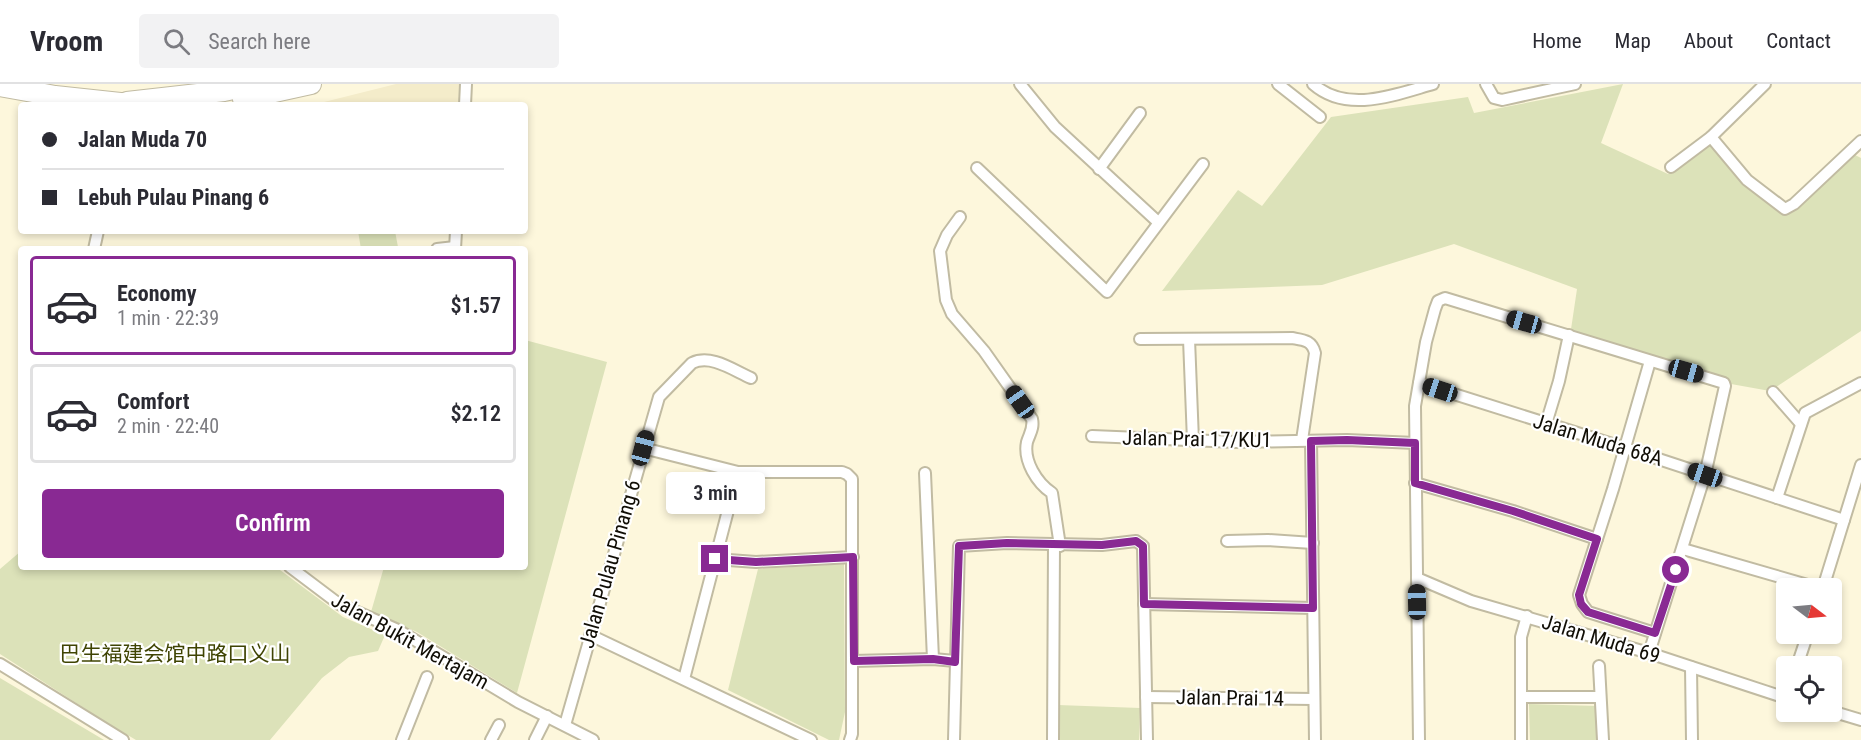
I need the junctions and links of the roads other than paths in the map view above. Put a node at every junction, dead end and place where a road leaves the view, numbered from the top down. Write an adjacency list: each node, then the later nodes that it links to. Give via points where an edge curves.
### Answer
1 (203, 84): 15 (street)
2 (258, 84): 13 (highway)
3 (311, 84): 18 (highway)
4 (466, 84): 19 (street)
5 (1020, 84): 27 (street, via 1055,127)
6 (1278, 84): 21 (street)
7 (1313, 84): 8 (street, via 1323,93 1357,102)
8 (1433, 84)
9 (1486, 84): 10 (street, via 1494,98 1502,100)
10 (1575, 84)
11 (1765, 84): 22 (street)
12 (0, 86): 14 (highway)
13 (224, 88): 15 (highway)
14 (55, 90): 16 (highway)
15 (167, 97): 17 (highway)
16 (118, 102)
17 (140, 102)
18 (218, 102)
19 (465, 102)
20 (1140, 113): 27 (street)
21 (1320, 117)
22 (1710, 137): 23 (street, via 1747,180 1788,209); 25 (street)
23 (1861, 141)
24 (1203, 164): 29 (street)
25 (1671, 167)
26 (977, 168): 29 (street, via 1107,292)
27 (1099, 169): 29 (street)
28 (960, 217): 56 (street, via 940,251 946,300 952,314 984,351 1032,419 1034,426 1026,453 1032,471 1052,493)
29 (1158, 222)
30 (1569, 335): 33 (street); 35 (street, via 1445,298 1438,301); 38 (street)
31 (1140, 339): 32 (street)
32 (1189, 339): 41 (street); 42 (street, via 1292,338 1312,345 1315,352)
33 (1650, 361): 45 (street); 49 (street, via 1725,386)
34 (751, 378): 44 (street, Jalan Pulau Pinang 6, via 710,360 692,363 658,397)
35 (1419, 383): 38 (street, Jalan Muda 68A); 43 (street)
36 (1861, 385): 39 (street, via 1805,413)
37 (1773, 392): 39 (street)
38 (1546, 424): 45 (street, Jalan Muda 68A)
39 (1801, 424): 51 (street)
40 (1092, 436): 41 (street, Jalan Prai 17/KU1)
41 (1193, 441): 42 (street, Jalan Prai 17/KU1)
42 (1307, 441): 43 (street, Jalan Prai 17/KU1); 55 (street)
43 (1415, 443): 50 (street)
44 (643, 448): 47 (street); 68 (street, Jalan Pulau Pinang 6)
45 (1625, 448): 49 (street, Jalan Muda 68A); 53 (street)
46 (1861, 465): 52 (street)
47 (738, 472): 58 (street, via 847,474 852,479); 59 (street)
48 (925, 473): 70 (street)
49 (1705, 475): 51 (street, Jalan Muda 68A); 57 (street)
50 (1415, 483): 53 (street); 61 (street)
51 (1777, 498): 52 (street, Jalan Muda 68A)
52 (1844, 520): 63 (street)
53 (1597, 539): 67 (street, via 1579,595 1581,604 1588,612)
54 (1227, 541): 55 (street)
55 (1313, 543): 65 (street)
56 (1057, 545): 64 (street, via 1140,542); 72 (street, via 959,546); 96 (street)
57 (1683, 549): 62 (street); 67 (street)
58 (853, 557): 59 (street, via 756,562); 71 (street)
59 (715, 559): 77 (street)
60 (294, 570): 84 (street, Jalan Bukit Mertajam, via 339,604 398,630)
61 (1417, 578): 66 (street, Jalan Muda 69, via 1471,601); 99 (street)
62 (1783, 578)
63 (1826, 578)
64 (1144, 604): 65 (street); 79 (street)
65 (1313, 608): 82 (street)
66 (1527, 616): 69 (street, Jalan Muda 69); 80 (street, via 1521,637)
67 (1655, 633): 69 (street)
68 (590, 635): 77 (street); 87 (street, Jalan Pulau Pinang 6)
69 (1649, 653): 75 (street, Jalan Muda 69)
70 (933, 659): 71 (street); 72 (street)
71 (854, 661): 94 (street)
72 (955, 662): 95 (street)
73 (0, 664): 88 (street)
74 (1599, 666): 81 (street)
75 (1691, 667): 78 (street, Jalan Muda 69); 102 (street)
76 (427, 677): 89 (street)
77 (684, 679): 93 (street)
78 (1776, 695)
79 (1146, 697): 82 (street, Jalan Prai 14); 97 (street)
80 (1522, 697): 81 (street); 100 (street)
81 (1600, 697): 101 (street)
82 (1314, 699): 98 (street)
83 (1842, 714): 85 (street)
84 (547, 716): 87 (street, Jalan Bukit Mertajam); 91 (street)
85 (1861, 720)
86 (499, 725): 90 (street)
87 (565, 725): 92 (street, Jalan Bukit Mertajam)
88 (123, 740)
89 (402, 740)
90 (491, 740)
91 (535, 740)
92 (593, 740)
93 (811, 740)
94 (850, 740)
95 (954, 740)
96 (1053, 740)
97 (1147, 740)
98 (1315, 740)
99 (1419, 740)
100 (1521, 740)
101 (1603, 740)
102 (1692, 740)

